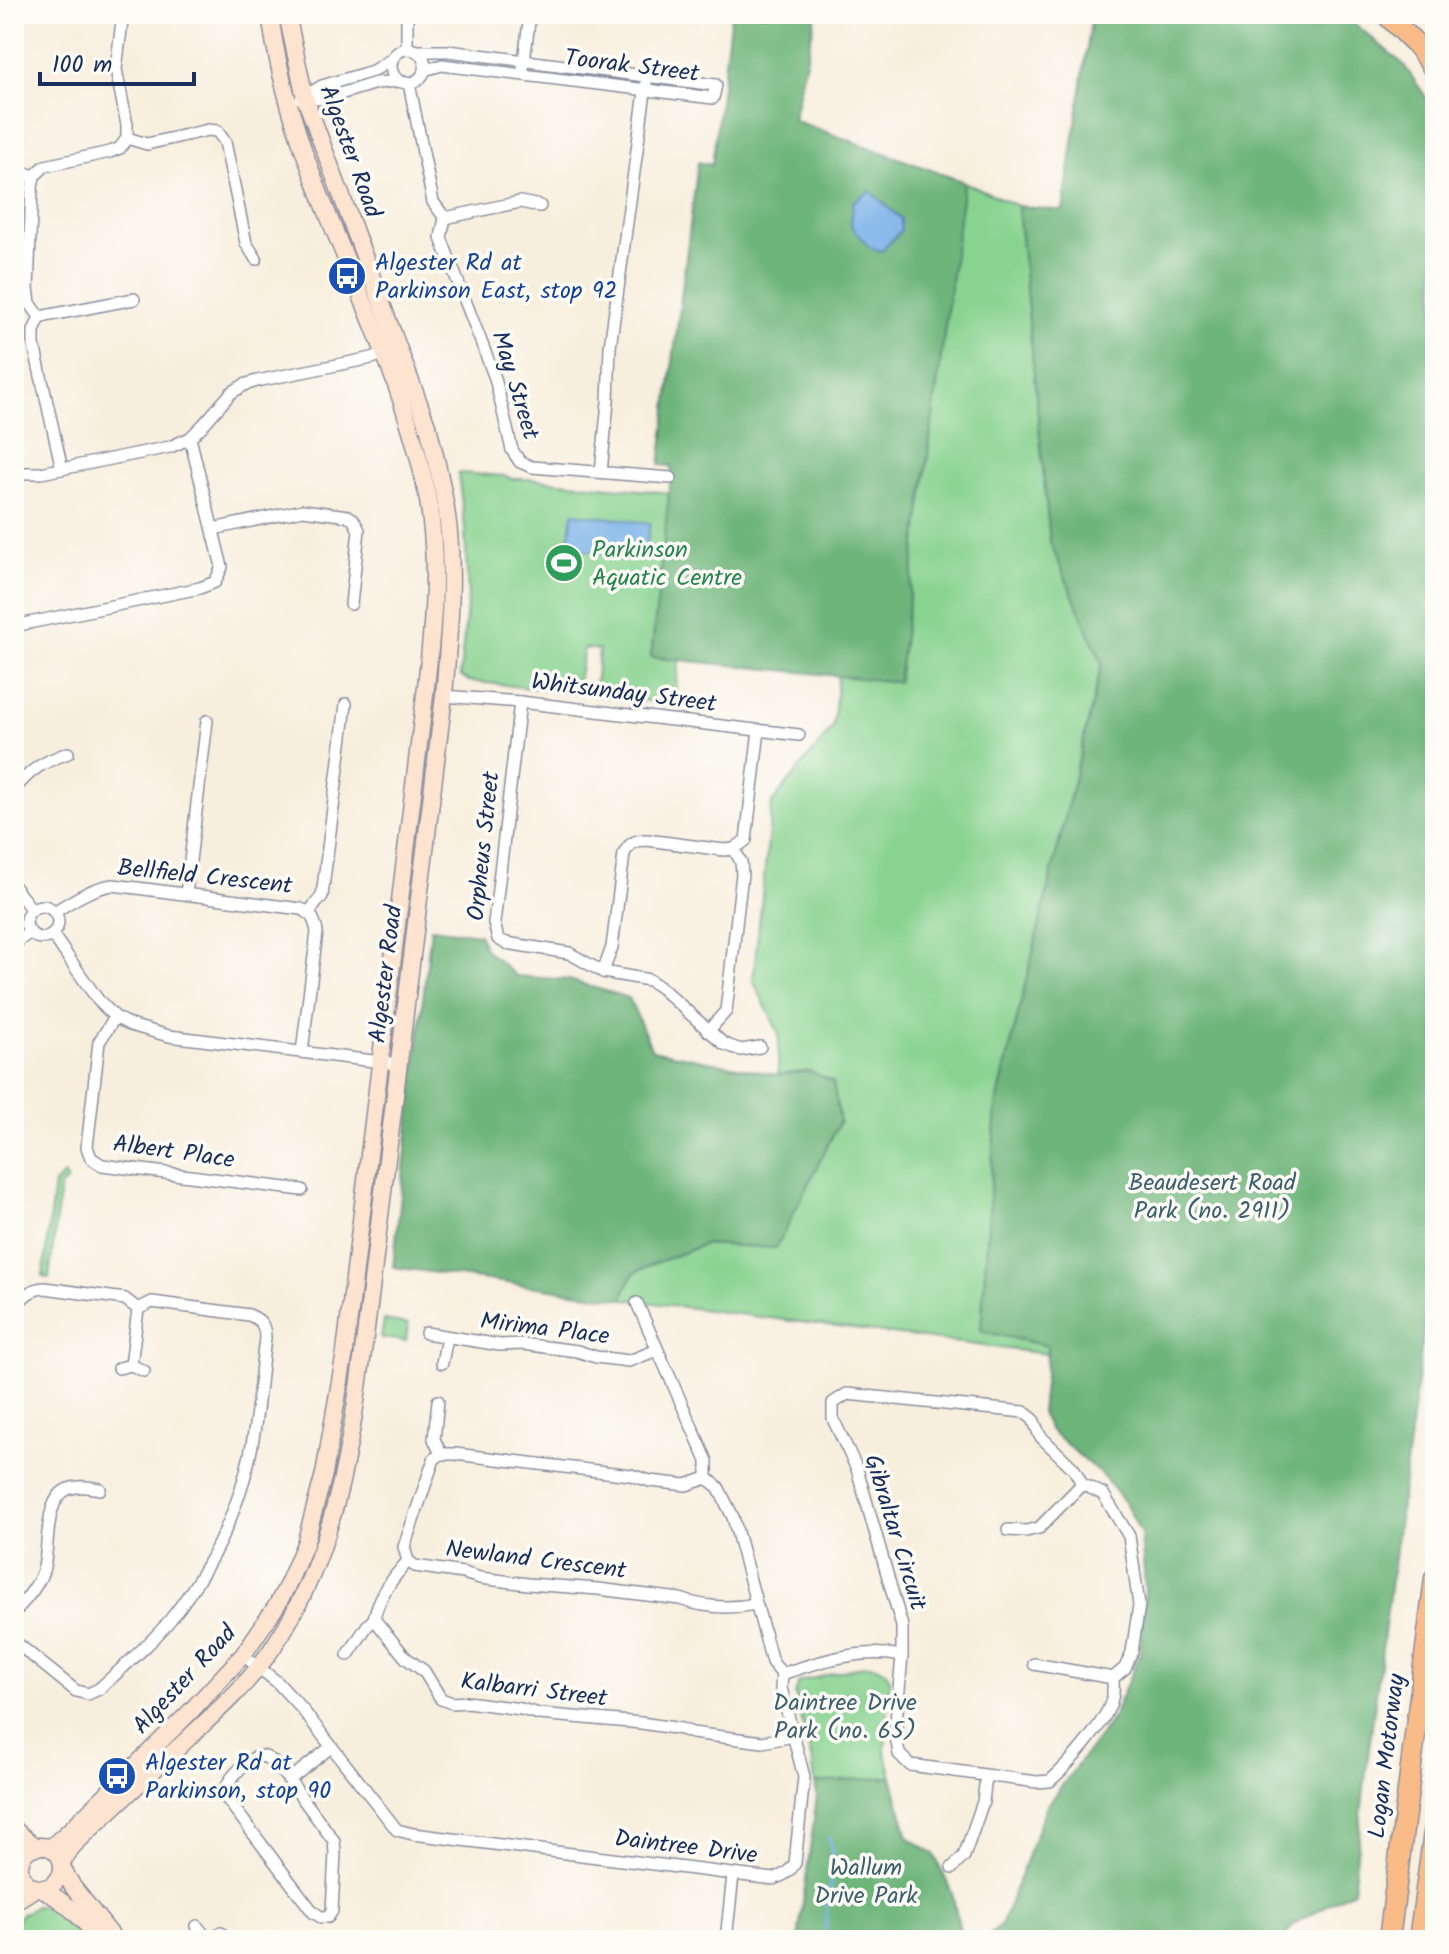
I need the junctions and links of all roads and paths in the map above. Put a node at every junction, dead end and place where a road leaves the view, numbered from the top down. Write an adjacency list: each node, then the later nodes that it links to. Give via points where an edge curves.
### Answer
1 (123, 14): 16 (street, via 116,69)
2 (270, 14): 15 (main road, Algester Road)
3 (287, 14): 15 (main road, Algester Road)
4 (407, 14): 7 (street)
5 (530, 14): 9 (street)
6 (1386, 14): 11 (highway)
7 (412, 50): 8 (street); 9 (street, Toorak Street, via 448,51); 10 (street, via 424,59)
8 (392, 59): 13 (street, via 393,74); 15 (street)
9 (523, 68): 10 (street, Toorak Street, via 442,65); 12 (street, Toorak Street); 14 (street, Toorak Street)
10 (424, 70): 13 (street, via 419,79)
11 (1435, 70)
12 (647, 76): 14 (street); 14 (street, Toorak Street, via 716,85 713,98)
13 (404, 82): 15 (street); 20 (street, May Street, via 433,202)
14 (645, 90): 27 (street, via 610,347)
15 (297, 100): 24 (main road, Algester Road)
16 (127, 138): 18 (street, via 120,148 45,166); 21 (street, via 147,144 217,131 225,142 246,243)
17 (14, 169): 18 (street)
18 (34, 176): 23 (street, via 28,288)
19 (540, 206): 20 (street, via 520,202)
20 (445, 218): 27 (street, May Street, via 441,238 495,378 512,450 532,467)
21 (256, 259)
22 (134, 299): 23 (street)
23 (40, 317): 26 (street, via 34,345)
24 (392, 350): 25 (street, via 244,385); 33 (main road, Algester Road, via 432,532 433,620); 34 (main road, Algester Road, via 429,430 442,482 451,587)
25 (190, 438): 26 (street, via 170,447); 30 (street)
26 (62, 469): 28 (street)
27 (601, 472): 29 (street, May Street)
28 (14, 473)
29 (671, 478)
30 (213, 529): 31 (street, via 303,510 348,516 359,530); 32 (street, via 222,567 215,582)
31 (351, 604)
32 (14, 626)
33 (425, 695): 34 (main road); 56 (main road, Algester Road)
34 (444, 696): 35 (street, Whitsunday Street); 57 (main road, Algester Road)
35 (520, 702): 38 (street, Whitsunday Street); 51 (street, Orpheus Street, via 495,932 506,943 569,953)
36 (346, 704): 47 (street, via 322,896)
37 (207, 721): 44 (street)
38 (759, 730): 39 (street, Whitsunday Street); 42 (street, via 746,840)
39 (799, 735)
40 (68, 753): 41 (street, via 41,763)
41 (14, 790)
42 (734, 849): 51 (street, via 647,840 628,845 612,947); 53 (street, via 742,874 726,1011)
43 (14, 887): 45 (street)
44 (186, 894): 46 (street, Bellfield Crescent, via 113,885 99,887); 47 (street, Bellfield Crescent)
45 (32, 910): 46 (street, via 46,906); 48 (street, via 27,918)
46 (54, 912): 49 (street, via 57,926)
47 (309, 912): 55 (street, Bellfield Crescent, via 317,932)
48 (30, 932): 49 (street, via 38,937); 50 (street)
49 (52, 934): 52 (street)
50 (14, 944)
51 (603, 972): 53 (street, Orpheus Street, via 649,980)
52 (115, 1017): 55 (street, via 169,1036); 58 (street, Albert Place, via 99,1042 87,1147 91,1158 102,1165)
53 (708, 1031): 54 (street, Orpheus Street, via 741,1050)
54 (760, 1047)
55 (302, 1052): 56 (street)
56 (380, 1062): 57 (street); 79 (main road, Algester Road, via 345,1352 324,1474 288,1584)
57 (398, 1064): 83 (main road, Algester Road, via 356,1412 335,1507 306,1588)
58 (302, 1190)
59 (637, 1303): 64 (street, Daintree Drive)
60 (138, 1309): 61 (street, via 125,1299 39,1288); 66 (street, via 125,1366); 78 (street, via 152,1302 261,1320 265,1338 241,1489 223,1535 169,1622 99,1689 88,1694 76,1691)
61 (14, 1313)
62 (426, 1333): 63 (street, Mirima Place)
63 (447, 1337): 64 (street, Mirima Place, via 629,1361); 65 (street)
64 (657, 1350): 69 (street, Daintree Drive, via 707,1461)
65 (442, 1363)
66 (144, 1371)
67 (438, 1401): 68 (street, via 434,1439)
68 (441, 1454): 69 (street, via 686,1485); 73 (street, via 434,1459 404,1547)
69 (707, 1478): 75 (street, Daintree Drive, via 718,1487 733,1517)
70 (1082, 1484): 72 (street, via 1039,1528); 81 (street, Gibraltar Circuit, via 1024,1412 847,1394 833,1403 833,1419 857,1469 902,1626); 85 (street, Gibraltar Circuit, via 1103,1494 1133,1550 1139,1605 1132,1652)
71 (100, 1489): 76 (street, via 79,1486 56,1499 44,1569)
72 (1008, 1530)
73 (408, 1561): 75 (street, Newland Crescent, via 516,1583 731,1609); 77 (street, via 376,1607)
74 (1435, 1578): 104 (highway, Logan Motorway)
75 (756, 1604): 84 (street, Daintree Drive, via 772,1662)
76 (14, 1613)
77 (374, 1619): 80 (street); 86 (street, Kalbarri Street, via 424,1671 441,1699 452,1703 763,1742)
78 (14, 1641)
79 (243, 1655): 83 (street, Daintree Drive); 92 (main road, Algester Road, via 71,1829)
80 (348, 1655)
81 (902, 1656): 84 (street, via 854,1654); 88 (street, Gibraltar Circuit, via 899,1754 910,1765)
82 (1034, 1664): 85 (street)
83 (259, 1667): 87 (street, Daintree Drive); 93 (main road, Algester Road, via 73,1846)
84 (782, 1674): 86 (street, Daintree Drive)
85 (1113, 1678): 88 (street, Gibraltar Circuit, via 1112,1699 1100,1724 1050,1781)
86 (793, 1736): 96 (street, Daintree Drive, via 804,1777 795,1863 791,1871 773,1879)
87 (331, 1747): 89 (street); 96 (street, Daintree Drive, via 397,1830)
88 (986, 1776): 95 (street, via 983,1802 964,1856)
89 (289, 1780): 89 (street, via 334,1841 328,1917 313,1912 224,1793 232,1777 255,1757 269,1758)
90 (1435, 1825): 105 (highway)
91 (14, 1829): 92 (main road)
92 (44, 1847): 93 (main road, via 55,1851); 94 (main road, via 28,1851)
93 (62, 1864): 97 (main road, via 55,1884); 102 (main road, via 73,1887)
94 (18, 1868): 97 (main road)
95 (952, 1868)
96 (733, 1875): 103 (street)
97 (39, 1888): 98 (main road); 101 (main road, via 61,1899)
98 (14, 1902)
99 (197, 1926): 100 (street)
100 (214, 1938)
101 (100, 1940)
102 (115, 1940)
103 (726, 1940)
104 (1389, 1940)
105 (1419, 1940)

